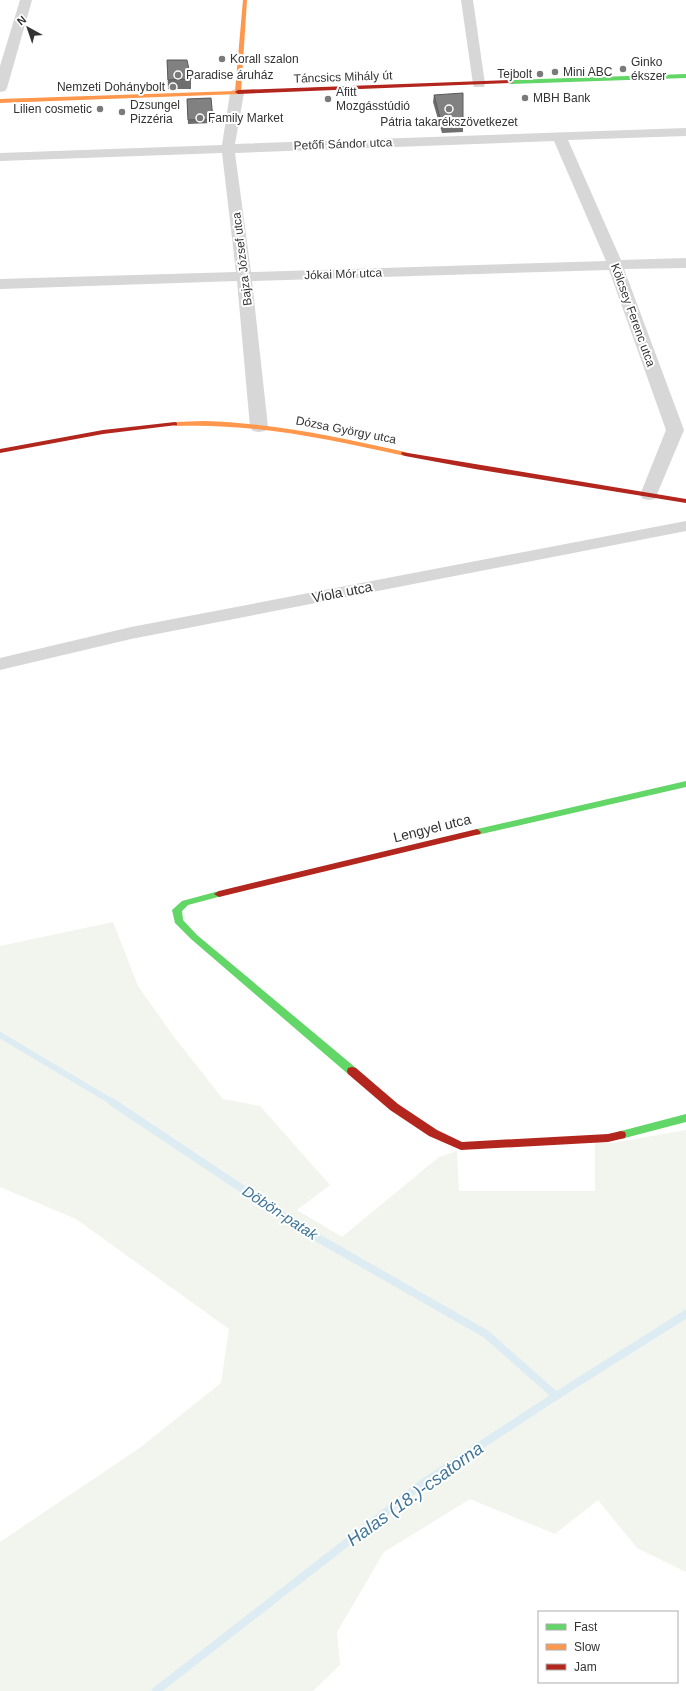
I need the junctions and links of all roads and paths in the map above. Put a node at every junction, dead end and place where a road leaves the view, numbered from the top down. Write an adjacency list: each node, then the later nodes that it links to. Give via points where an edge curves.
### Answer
1 (26, 0): 6 (street)
2 (245, 0): 7 (street)
3 (467, 0): 5 (street)
4 (686, 76): 5 (street, Táncsics Mihály út)
5 (479, 84): 7 (street, Táncsics Mihály út)
6 (0, 88)
7 (237, 93): 8 (street, Táncsics Mihály út); 11 (street, Bajza József utca)
8 (0, 101)
9 (686, 132): 10 (street, Petőfi Sándor utca)
10 (560, 136): 11 (street, Petőfi Sándor utca); 14 (street, Kölcsey Ferenc utca)
11 (228, 148): 12 (street, Petőfi Sándor utca); 15 (street, Bajza József utca)
12 (0, 157)
13 (686, 263): 14 (street, Jókai Mór utca)
14 (615, 265): 15 (street, Jókai Mór utca); 19 (street, Kölcsey Ferenc utca, via 675,430)
15 (244, 277): 16 (street, Jókai Mór utca); 17 (street, Bajza József utca)
16 (0, 284)
17 (259, 427): 18 (street, Dózsa György utca, via 207,423 166,424); 19 (street, Dózsa György utca, via 306,433 445,462)
18 (0, 451)
19 (649, 495): 20 (street, Dózsa György utca)
20 (686, 501)
21 (686, 526): 22 (street, Viola utca, via 130,633)
22 (0, 664)
23 (686, 784): 24 (street, Lengyel utca, via 185,903 177,910 178,921 204,945 394,1107 433,1133 461,1146 608,1138)
24 (686, 1118)

